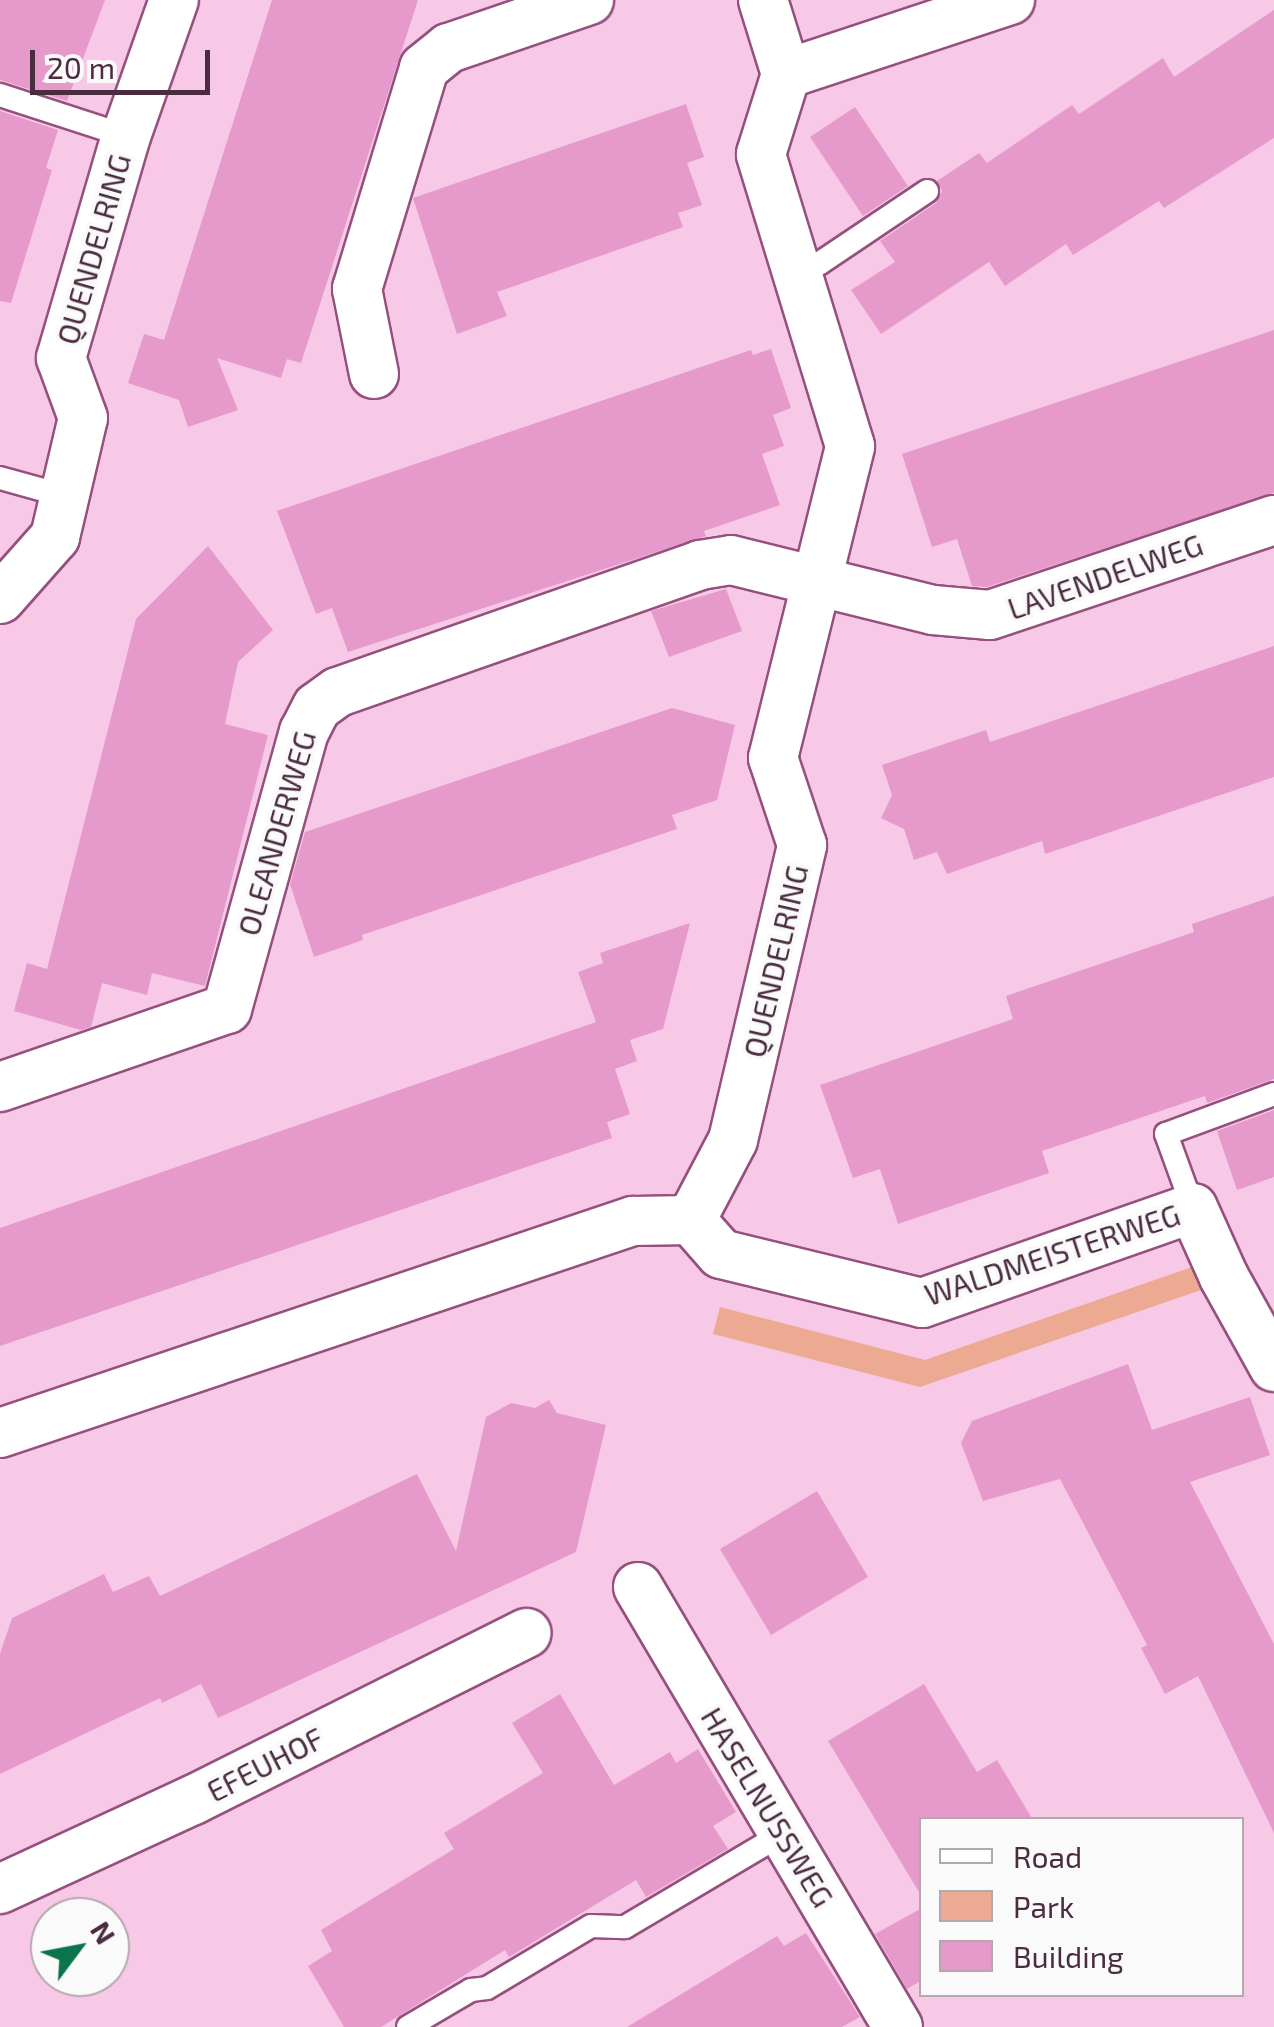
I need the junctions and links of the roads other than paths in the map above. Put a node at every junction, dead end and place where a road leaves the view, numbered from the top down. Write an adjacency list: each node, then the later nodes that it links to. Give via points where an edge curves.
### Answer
1 (174, 0): 7 (street, QUENDELRING)
2 (589, 0): 10 (street, via 449,48 424,68 358,290)
3 (763, 0): 5 (street)
4 (1010, 0): 5 (street)
5 (786, 74): 9 (street, QUENDELRING, via 761,154)
6 (0, 95): 7 (lane)
7 (126, 136): 12 (street, QUENDELRING, via 61,358 83,418)
8 (927, 191): 9 (lane, via 820,262)
9 (796, 270): 14 (street, QUENDELRING, via 850,446)
10 (374, 374)
11 (0, 478): 12 (lane)
12 (64, 496): 15 (street, QUENDELRING, via 55,537)
13 (1274, 520): 14 (street, LAVENDELWEG, via 990,615 933,610)
14 (817, 580): 16 (street, OLEANDERWEG, via 731,560 700,565 336,692 304,732 226,1009); 19 (street, QUENDELRING, via 773,758 802,844 733,1140)
15 (0, 599)
16 (0, 1087)
17 (1274, 1094): 18 (lane, via 1166,1134)
18 (1193, 1208): 19 (street, WALDMEISTERWEG, via 922,1303 721,1254); 20 (street)
19 (691, 1220): 21 (street, via 633,1221)
20 (1274, 1367)
21 (0, 1433)
22 (638, 1586): 24 (street, HASELNUSSWEG)
23 (528, 1633): 25 (street, EFEUHOF)
24 (784, 1833): 26 (lane, via 625,1927 591,1926); 27 (street, HASELNUSSWEG)
25 (0, 1888)
26 (408, 2027)
27 (898, 2027)

